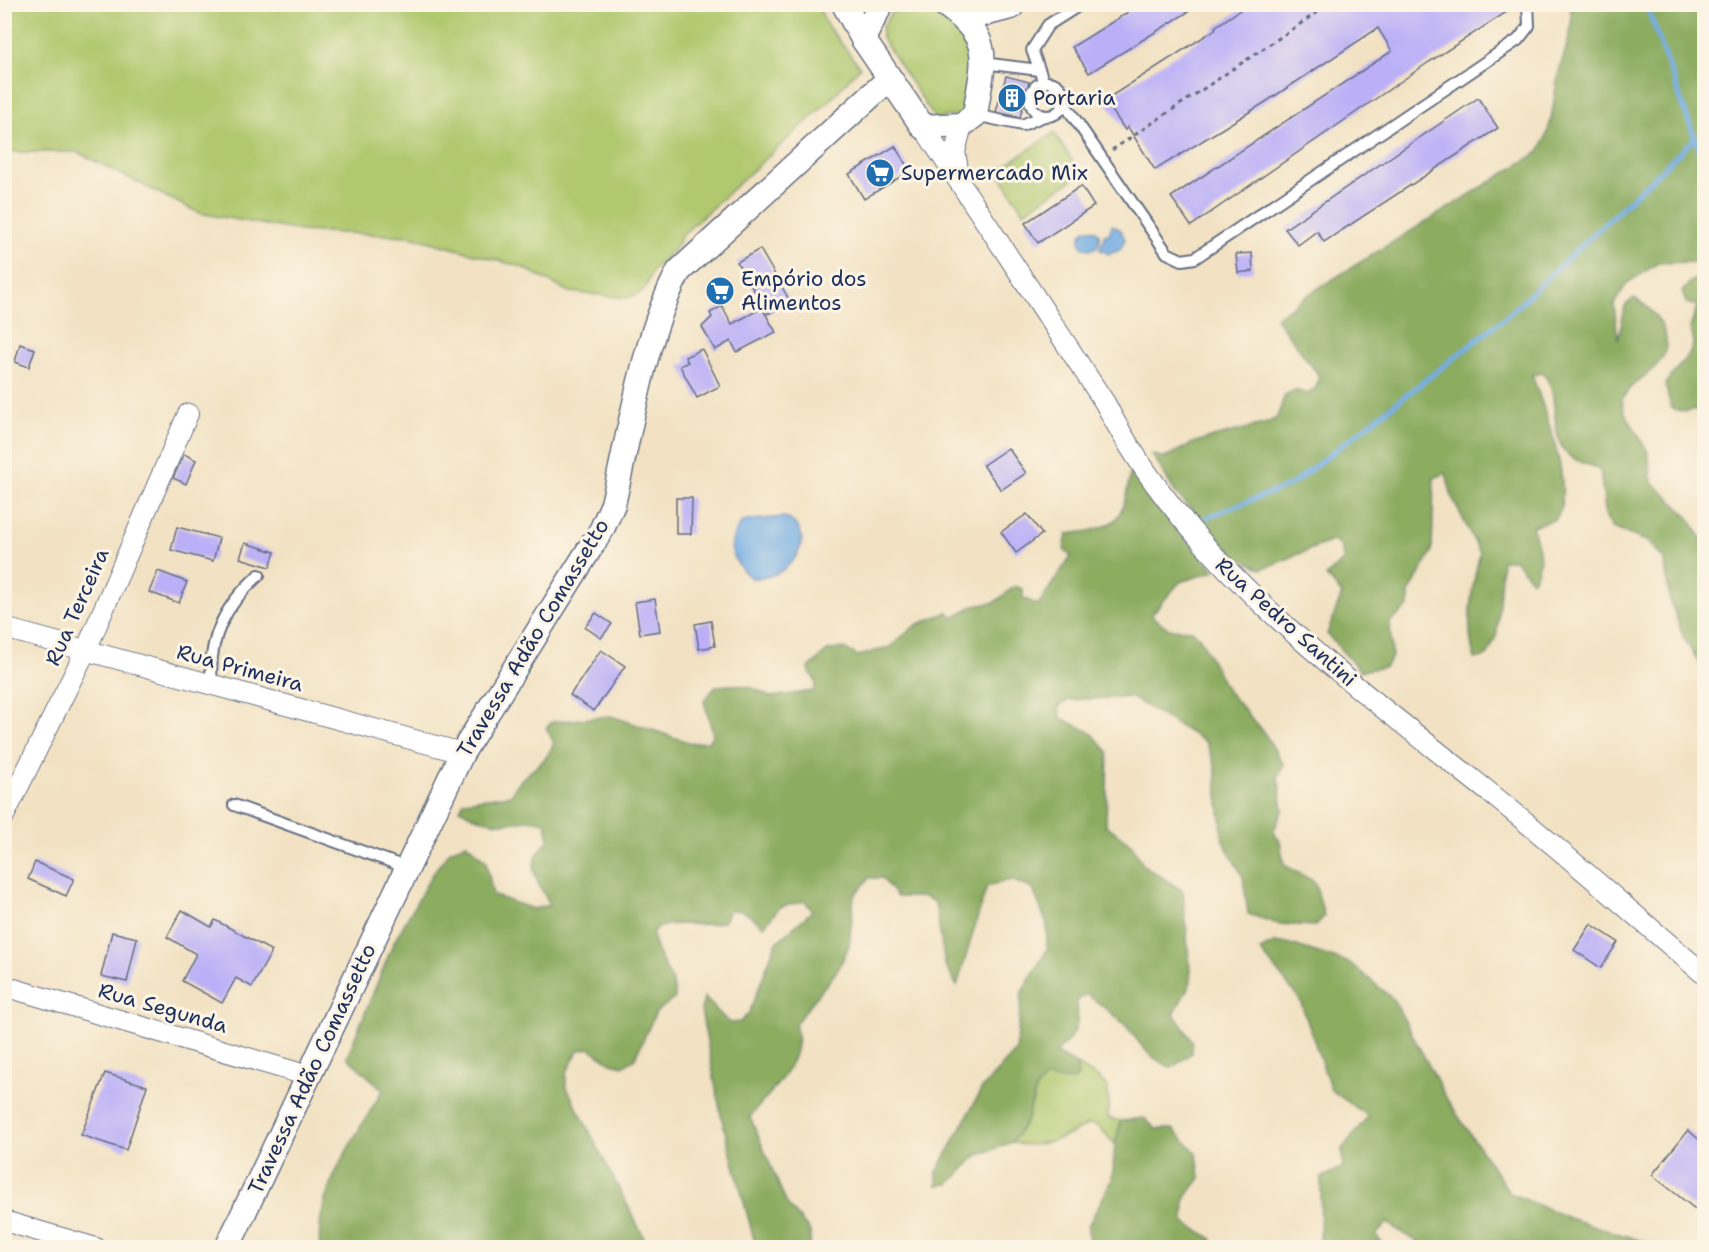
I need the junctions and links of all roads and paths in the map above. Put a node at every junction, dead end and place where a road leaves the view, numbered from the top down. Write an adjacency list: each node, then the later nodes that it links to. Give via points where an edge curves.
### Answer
1 (844, 4): 8 (street)
2 (881, 4): 8 (street)
3 (1081, 4): 10 (lane, via 1048,25 1032,50)
4 (1330, 4): 17 (path)
5 (1528, 4): 17 (lane, via 1529,26 1518,40 1195,258 1182,260 1167,253)
6 (1013, 5): 7 (street, via 980,15); 9 (street)
7 (953, 10): 9 (street)
8 (862, 39): 11 (street)
9 (983, 53): 10 (lane); 15 (street)
10 (1039, 70): 12 (lane)
11 (889, 79): 16 (street); 24 (street, Travessa Adão Comassetto, via 679,271 666,295 613,504 602,529)
12 (1044, 82): 13 (lane, via 1057,85); 14 (lane, via 1031,96 1033,109)
13 (1064, 103): 14 (lane, via 1057,113); 17 (lane)
14 (1044, 116): 15 (lane, via 1022,125)
15 (968, 120): 16 (street); 18 (street, Rua Pedro Santini, via 954,152)
16 (923, 127): 18 (street, Rua Pedro Santini)
17 (1101, 158)
18 (961, 185): 28 (street, Rua Pedro Santini, via 1155,488 1209,552 1360,689 1500,801)
19 (188, 414): 22 (street, Rua Terceira)
20 (259, 575): 23 (lane, via 239,593 223,616 214,639)
21 (4, 628): 22 (street, Rua Primeira)
22 (86, 650): 23 (street, Rua Primeira); 26 (street, Rua Terceira)
23 (212, 685): 24 (street, Rua Primeira)
24 (462, 753): 27 (street, Travessa Adão Comassetto)
25 (234, 805): 27 (lane)
26 (4, 816)
27 (408, 868): 30 (street, Travessa Adão Comassetto)
28 (1704, 974)
29 (4, 986): 30 (street, Rua Segunda)
30 (309, 1076): 33 (street, Travessa Adão Comassetto)
31 (4, 1221): 32 (street)
32 (96, 1248)
33 (227, 1248)

